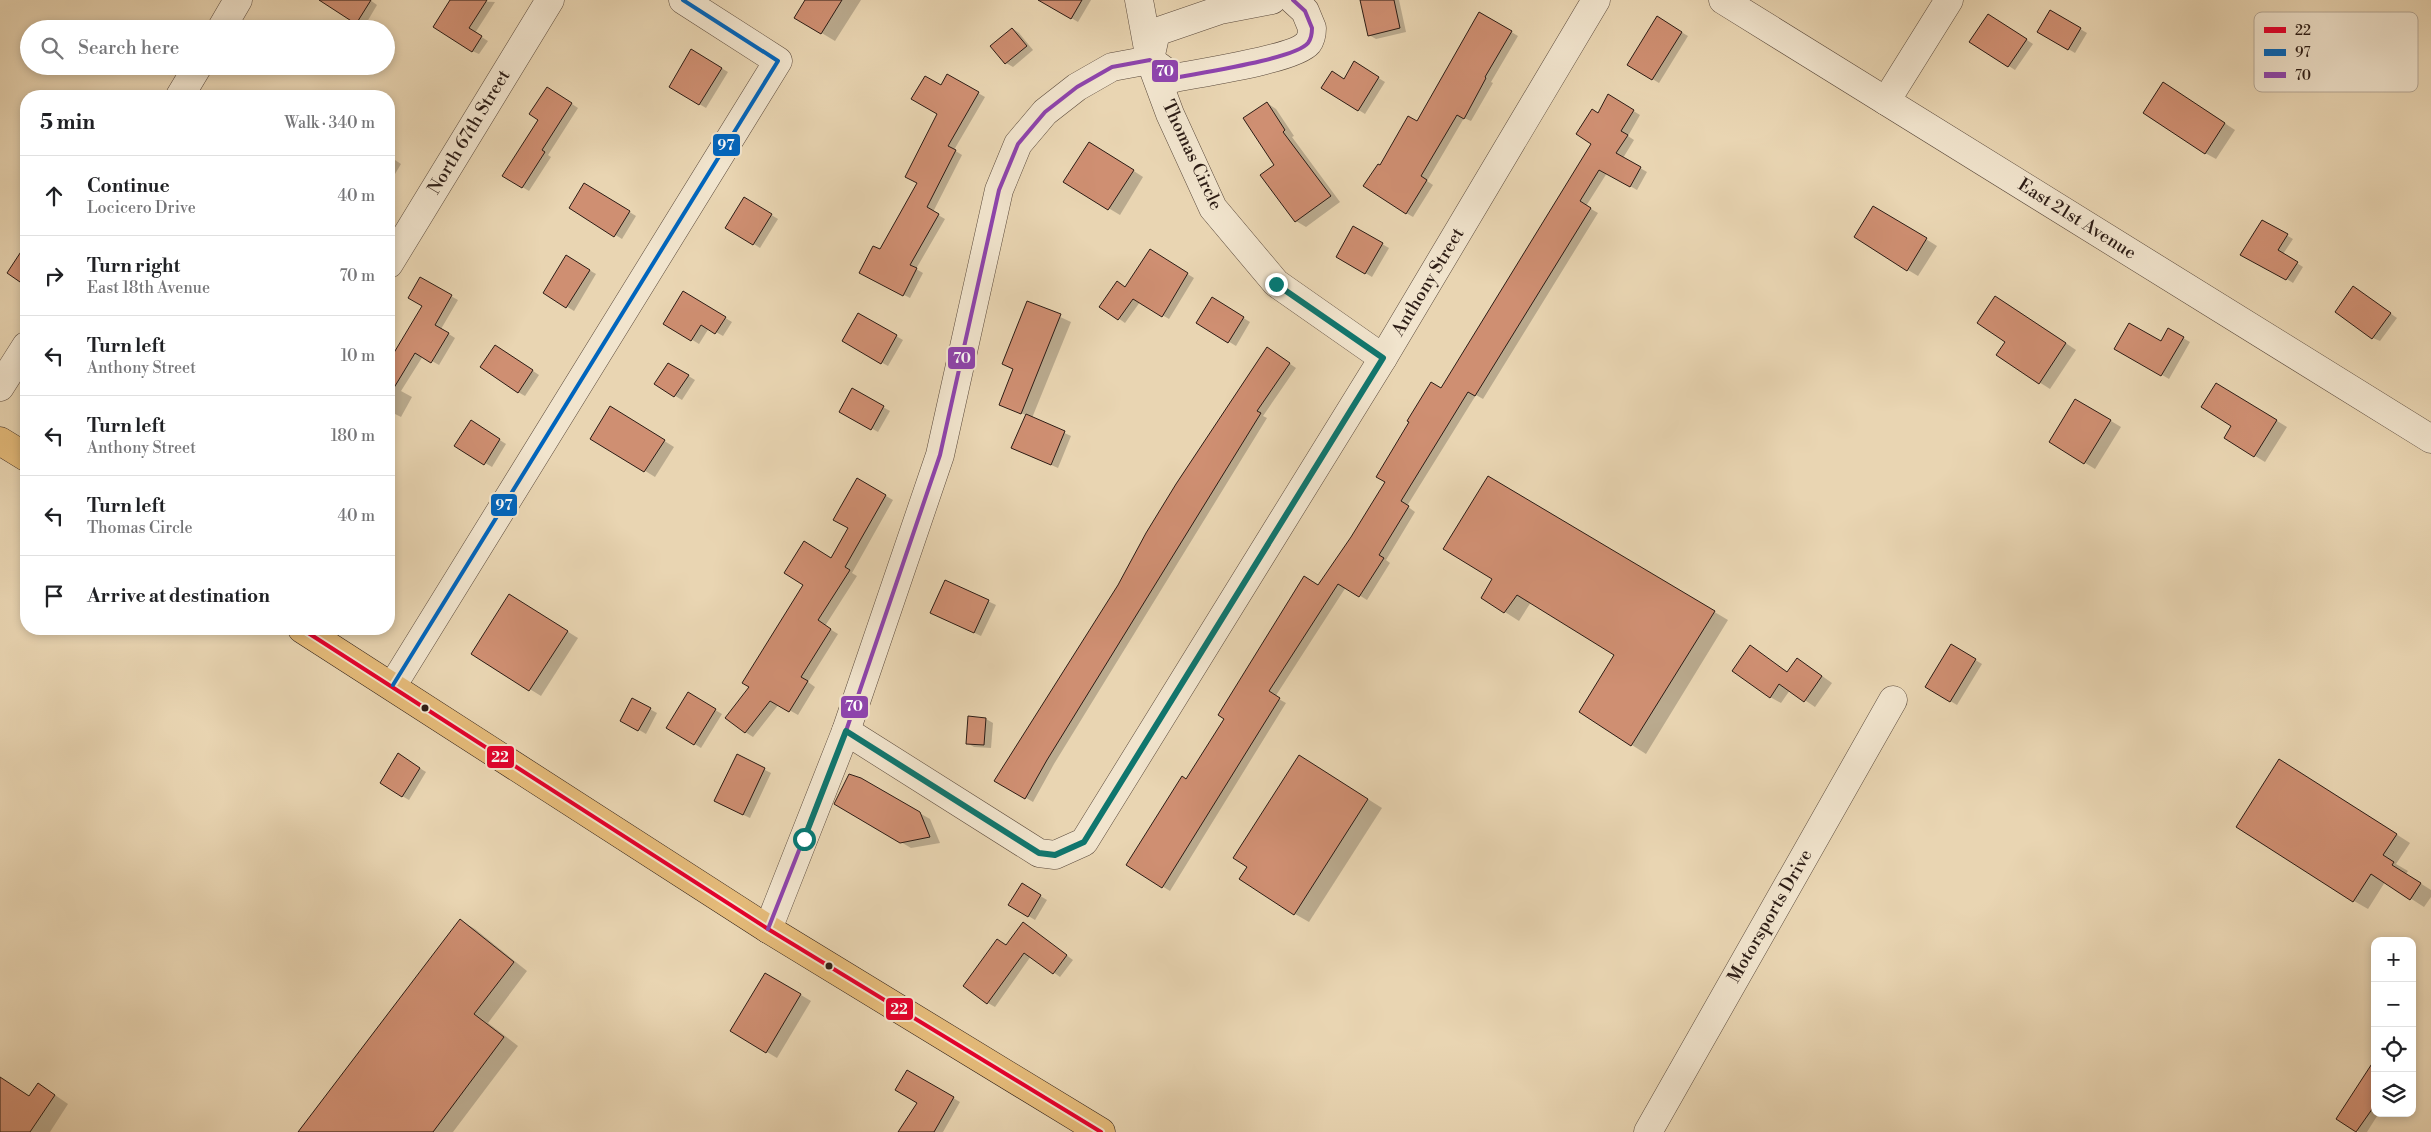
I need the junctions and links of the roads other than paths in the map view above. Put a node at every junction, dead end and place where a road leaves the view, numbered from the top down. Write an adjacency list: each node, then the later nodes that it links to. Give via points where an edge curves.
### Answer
1 (238, 0): 10 (street)
2 (550, 0): 15 (street, North 67th Street)
3 (683, 0): 23 (street, via 778,61)
4 (1139, 0): 11 (street, Thomas Circle)
5 (1272, 0): 11 (street, via 1220,10 1156,32)
6 (1293, 0): 11 (street, via 1305,10 1312,28 1308,44 1296,52 1175,78)
7 (1596, 0): 17 (street, Anthony Street)
8 (1723, 0): 14 (street, East 21st Avenue)
9 (1949, 0): 14 (street)
10 (226, 20)
11 (1150, 60): 17 (street, Thomas Circle, via 1170,114 1213,208 1276,284); 25 (street, via 1112,67 1077,88 1045,112 1018,144 1000,190 940,456)
12 (193, 75): 13 (street)
13 (184, 90)
14 (1886, 101): 19 (street, East 21st Avenue)
15 (395, 254)
16 (20, 355): 18 (street)
17 (1383, 358): 25 (street, Anthony Street, via 1084,842 1055,855 1039,853)
18 (0, 387)
19 (2431, 439)
20 (0, 441): 21 (main road)
21 (20, 453)
22 (312, 635): 23 (main road)
23 (393, 685): 26 (main road)
24 (1893, 700): 28 (street, Motorsports Drive)
25 (846, 731): 26 (street)
26 (768, 929): 27 (main road)
27 (1101, 1132)
28 (1648, 1132)

